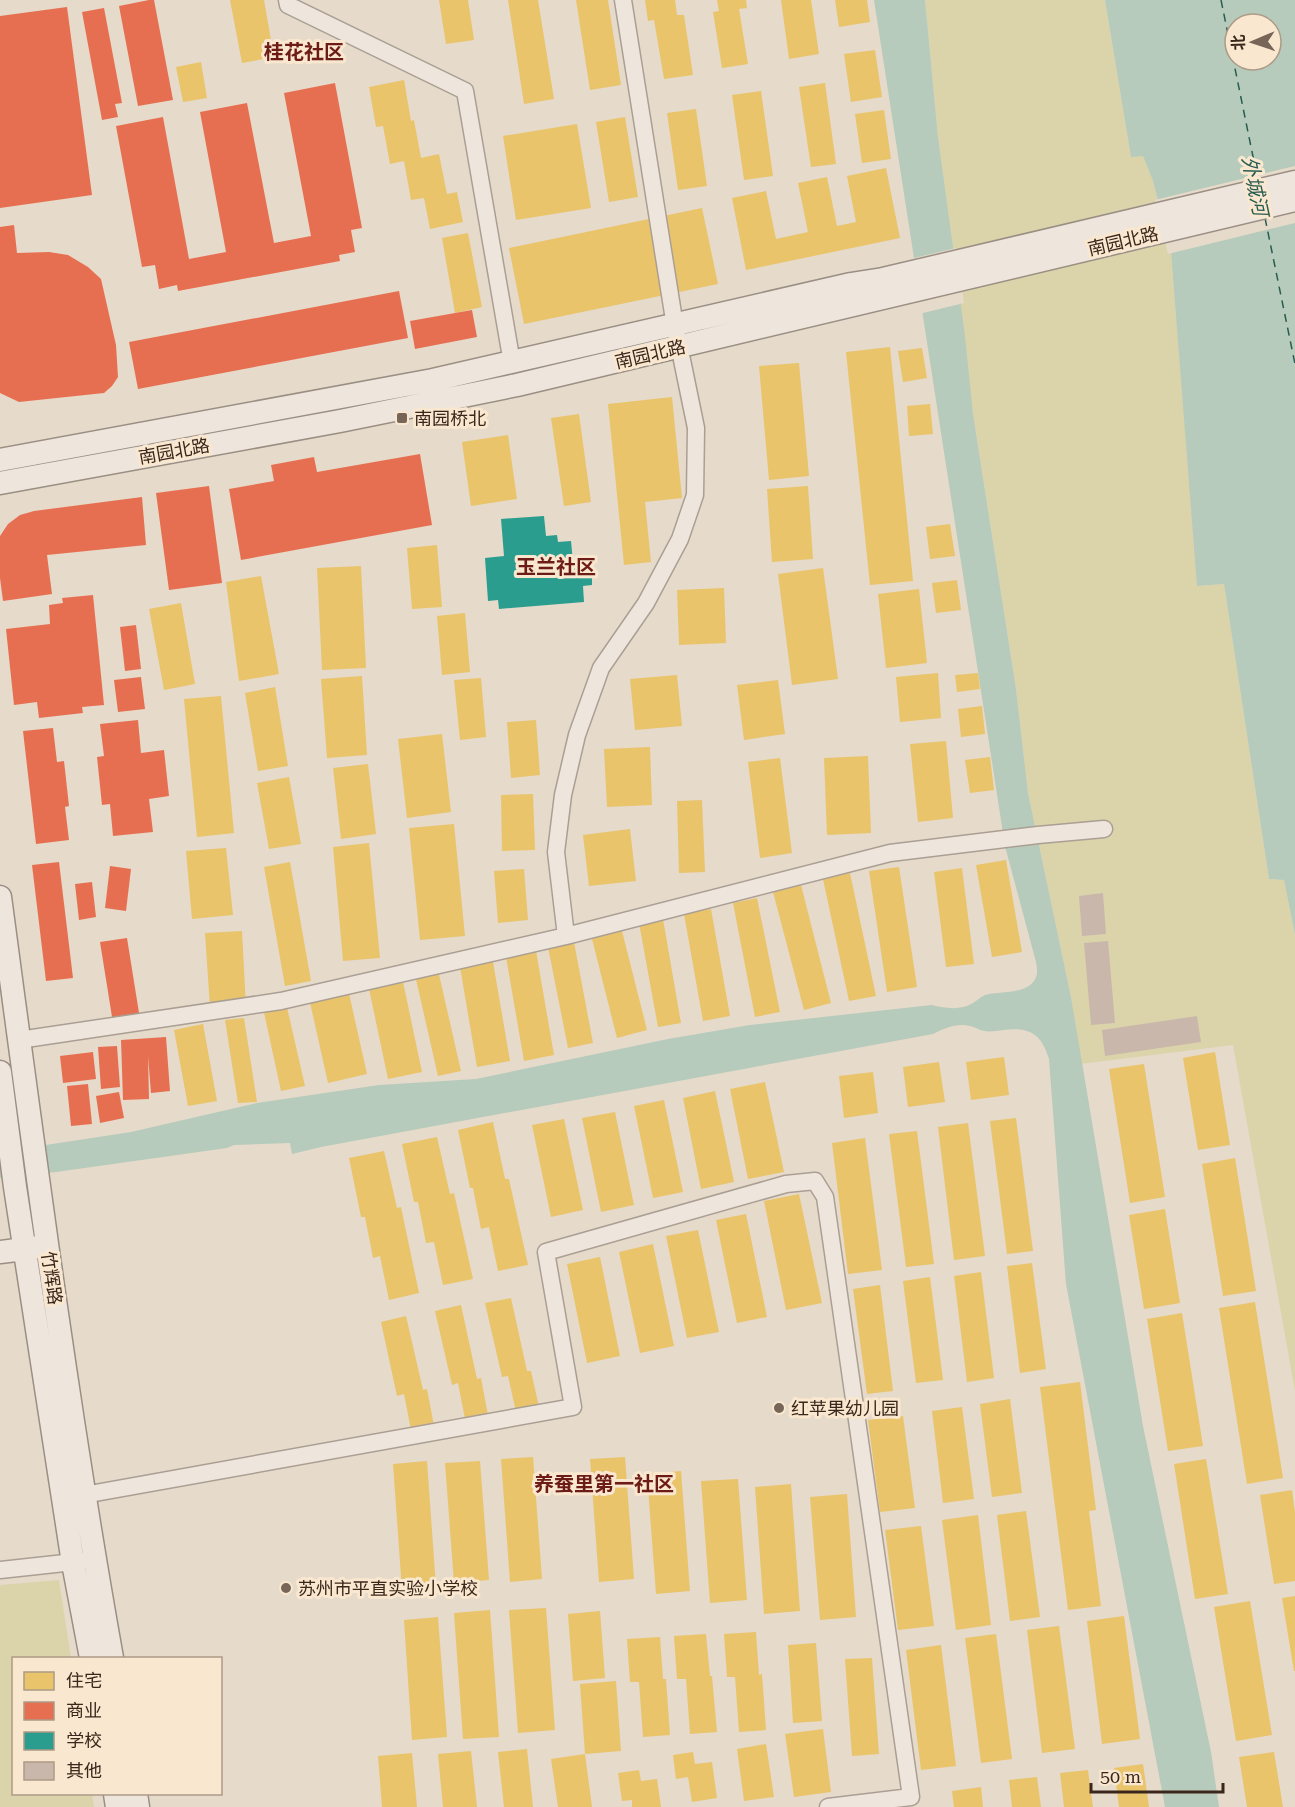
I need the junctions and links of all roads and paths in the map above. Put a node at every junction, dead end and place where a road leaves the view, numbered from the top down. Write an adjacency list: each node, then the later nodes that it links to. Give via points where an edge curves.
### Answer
1 (286, 0): 8 (street, via 288,5 465,91)
2 (623, 0): 6 (street)
3 (1295, 182): 5 (main road, 南园北路)
4 (1295, 200): 5 (main road, 南园北路)
5 (885, 288): 6 (main road, 南园北路, via 851,284); 7 (main road, 南园北路, via 855,306)
6 (675, 326): 7 (street); 8 (main road, 南园北路)
7 (680, 348): 10 (main road, 南园北路, via 438,402); 13 (street, via 696,429 695,495 680,538 646,603 601,668 577,735 563,795 556,852)
8 (512, 363): 9 (main road, 南园北路)
9 (0, 460)
10 (0, 483)
11 (1104, 829): 13 (street, via 890,853)
12 (0, 897): 14 (main road, 竹辉路)
13 (566, 936): 14 (street, via 281,1001)
14 (19, 1040): 17 (main road, 竹辉路, via 38,1180)
15 (0, 1072): 17 (main road, 竹辉路, via 15,1187)
16 (0, 1239): 17 (main road)
17 (36, 1241): 18 (main road); 19 (main road, 竹辉路)
18 (0, 1252)
19 (74, 1495): 20 (main road, 竹辉路); 24 (street, via 573,1407 546,1252 786,1184 815,1181 825,1197 911,1797)
20 (84, 1561): 21 (street); 22 (main road, 竹辉路); 23 (main road, 竹辉路)
21 (0, 1570)
22 (91, 1657)
23 (111, 1657)
24 (828, 1807)

